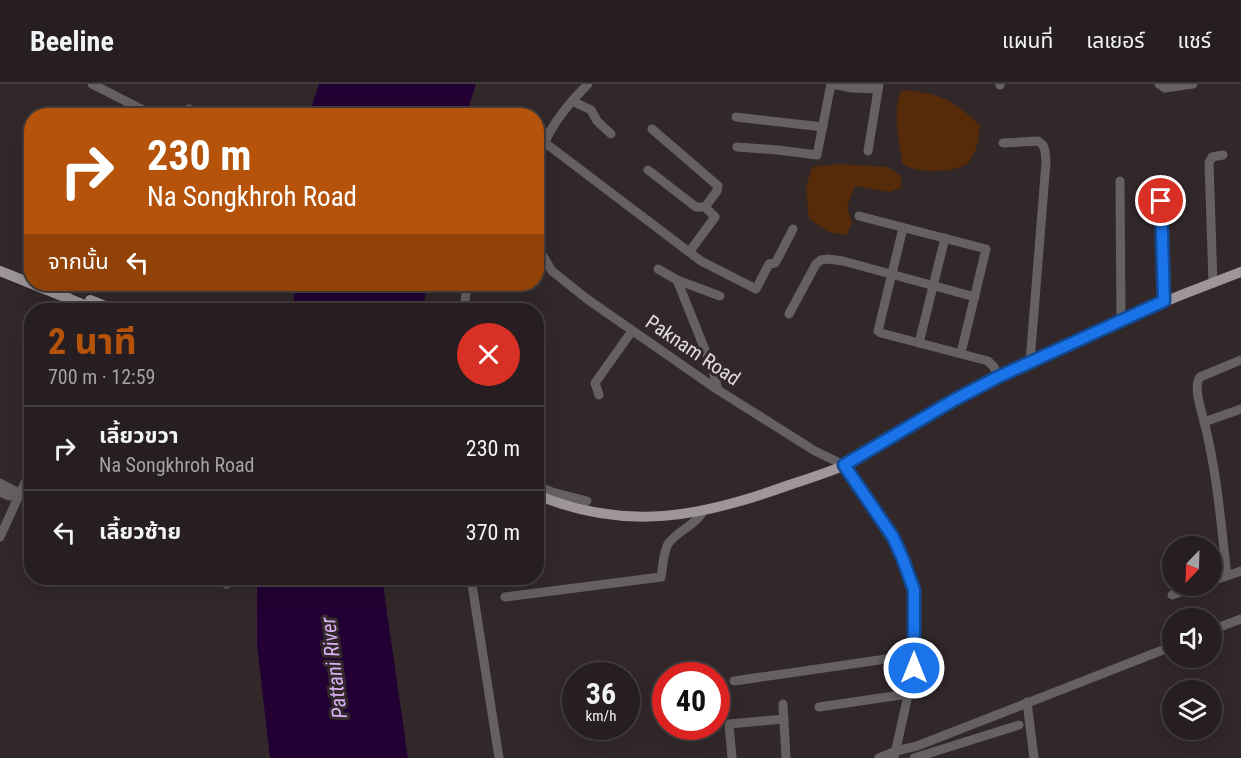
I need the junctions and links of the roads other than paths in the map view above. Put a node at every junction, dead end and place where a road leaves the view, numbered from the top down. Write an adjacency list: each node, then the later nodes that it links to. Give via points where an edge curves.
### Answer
1 (92, 84): 8 (street)
2 (832, 84): 6 (street); 10 (street)
3 (1159, 84): 4 (street, via 1165,88)
4 (1193, 84)
5 (586, 85): 7 (street)
6 (879, 87): 16 (street)
7 (572, 101): 12 (street, via 591,110); 13 (street)
8 (139, 108)
9 (736, 117): 10 (street)
10 (823, 127): 15 (street, via 815,156)
11 (652, 129): 21 (street, via 718,186)
12 (611, 134)
13 (544, 142): 26 (street)
14 (1003, 143): 55 (street, via 1038,141 1046,156)
15 (737, 147)
16 (868, 151)
17 (1223, 155): 37 (street, via 1212,157 1209,163)
18 (648, 170): 21 (street, via 696,207)
19 (1120, 181): 50 (street)
20 (1161, 201): 45 (street)
21 (705, 207): 26 (street, via 715,217)
22 (859, 216): 23 (street)
23 (903, 228): 25 (street); 33 (street)
24 (793, 229): 26 (street, via 776,263 769,264 756,289 701,261)
25 (945, 238): 38 (street); 44 (street, via 986,249)
26 (690, 251)
27 (544, 260): 51 (street, Paknam Road, via 561,279)
28 (0, 263): 32 (main road)
29 (658, 268): 35 (street)
30 (0, 271): 36 (main road)
31 (1241, 272): 37 (main road)
32 (24, 273)
33 (891, 275): 38 (street); 49 (street, via 843,261 821,260); 52 (street, via 879,331)
34 (0, 277): 39 (main road)
35 (677, 280): 43 (street); 57 (street)
36 (24, 281)
37 (1213, 283): 45 (main road)
38 (933, 285): 44 (street); 52 (street)
39 (24, 287)
40 (33, 291): 46 (main road)
41 (50, 291): 47 (main road)
42 (78, 291): 48 (main road)
43 (720, 296)
44 (975, 297): 53 (street)
45 (1164, 301): 50 (main road)
46 (61, 303)
47 (80, 303)
48 (101, 303)
49 (789, 314)
50 (1121, 319): 55 (main road)
51 (632, 332): 57 (street, Paknam Road); 58 (street, via 595,383)
52 (919, 343): 53 (street)
53 (961, 353): 56 (street, via 988,361)
54 (1241, 360): 60 (street, via 1198,379)
55 (1030, 362): 56 (main road)
56 (998, 377): 61 (main road)
57 (718, 390): 61 (street, Paknam Road)
58 (599, 395)
59 (1241, 409): 60 (street)
60 (1204, 422): 73 (street, via 1216,479)
61 (844, 465): 70 (main road); 80 (street, via 893,537 902,557 914,590)
62 (0, 483): 66 (street)
63 (24, 484): 66 (street)
64 (544, 489): 69 (street)
65 (0, 492): 66 (street)
66 (19, 495): 67 (street); 71 (street)
67 (24, 497)
68 (544, 497): 70 (main road, via 584,511 622,517)
69 (587, 501)
70 (704, 512): 76 (street, via 666,548 661,577)
71 (0, 537)
72 (1241, 571): 73 (street)
73 (1227, 576): 74 (street)
74 (1222, 578)
75 (472, 585): 90 (street)
76 (505, 597)
77 (1241, 619): 78 (street)
78 (1222, 626)
79 (1162, 649): 83 (street)
80 (914, 655): 81 (street); 82 (street)
81 (734, 681)
82 (908, 694): 85 (street); 89 (street)
83 (1027, 702): 88 (street); 95 (street)
84 (783, 704): 86 (street)
85 (819, 707)
86 (784, 719): 91 (street, via 729,724); 92 (street)
87 (1019, 725): 94 (street)
88 (910, 747): 89 (street); 94 (street)
89 (895, 754): 93 (street)
90 (499, 758)
91 (732, 758)
92 (786, 758)
93 (879, 758)
94 (913, 758)
95 (1034, 758)

